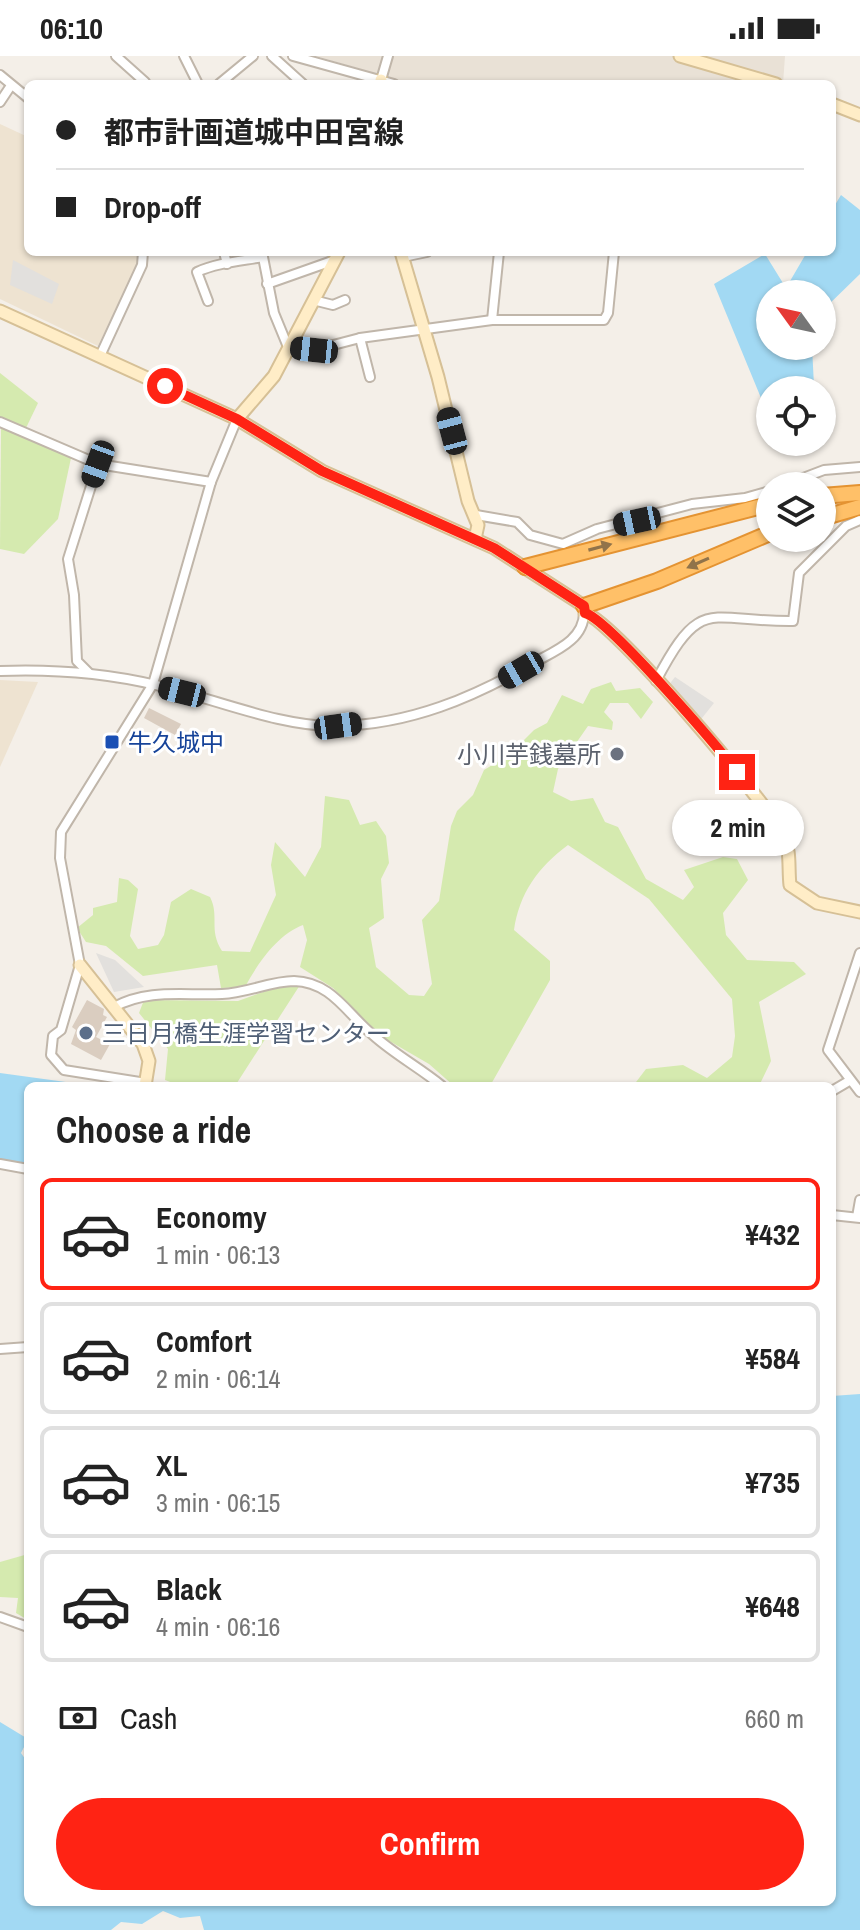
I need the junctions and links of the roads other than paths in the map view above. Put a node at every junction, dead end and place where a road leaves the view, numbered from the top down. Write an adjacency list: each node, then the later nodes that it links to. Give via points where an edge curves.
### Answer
1 (116, 56): 9 (street)
2 (184, 56): 10 (street)
3 (253, 56): 11 (street)
4 (272, 56): 12 (street)
5 (293, 56): 13 (street)
6 (388, 56): 14 (street)
7 (680, 56): 15 (street)
8 (0, 75): 16 (street)
9 (143, 80)
10 (196, 80)
11 (226, 80)
12 (299, 80)
13 (374, 80)
14 (382, 80)
15 (762, 80)
16 (10, 87): 17 (street); 18 (street)
17 (24, 96)
18 (0, 102)
19 (836, 106): 20 (street)
20 (860, 115)
21 (143, 256): 40 (street)
22 (225, 256): 30 (street)
23 (256, 256): 30 (street)
24 (263, 256): 31 (street)
25 (334, 256): 31 (street)
26 (335, 256): 32 (street)
27 (403, 256): 37 (street)
28 (499, 256): 36 (street)
29 (614, 256): 36 (street, via 604,320)
30 (227, 264): 34 (street, via 197,272)
31 (267, 284): 39 (street)
32 (313, 300): 33 (street, via 333,305); 39 (street)
33 (345, 300)
34 (208, 301)
35 (0, 311): 40 (street)
36 (492, 320): 37 (street)
37 (425, 330): 38 (street); 54 (street)
38 (360, 338): 39 (street, via 314,350); 41 (street)
39 (288, 347): 42 (street, via 274,376)
40 (100, 356): 42 (street)
41 (370, 377)
42 (237, 419): 47 (street); 56 (street, via 322,471)
43 (0, 422): 44 (street)
44 (98, 464): 47 (street); 61 (street, via 68,559 77,661)
45 (860, 467): 46 (street)
46 (819, 472)
47 (211, 482): 63 (street)
48 (860, 493): 50 (highway)
49 (756, 495): 54 (street, via 692,504 597,529 563,544 530,535 517,522)
50 (836, 495)
51 (860, 507): 53 (highway)
52 (756, 508): 58 (highway, one-way to 52)
53 (836, 514)
54 (476, 515): 56 (street)
55 (860, 520): 62 (street, via 846,526 799,573 793,621 713,616 698,621 679,638)
56 (475, 539): 58 (street)
57 (756, 539): 59 (highway, one-way to 59)
58 (525, 567): 59 (street)
59 (584, 609): 62 (street); 63 (street, via 580,631 564,646 464,700 421,715 338,726 296,721)
60 (0, 671): 61 (street)
61 (90, 674): 63 (street)
62 (656, 681): 64 (street, via 698,723 783,835 790,885 817,903)
63 (153, 684): 66 (street, via 61,832 60,858)
64 (860, 912)
65 (860, 953): 68 (street, via 828,1050)
66 (80, 965): 67 (street); 69 (street, via 61,1030 50,1047 55,1064)
67 (114, 1007): 70 (street, via 143,1044 149,1061); 71 (street, via 148,995 221,995 306,982 328,991 373,1036)
68 (849, 1081): 72 (street); 73 (street)
69 (129, 1082)
70 (146, 1082)
71 (436, 1082)
72 (836, 1089)
73 (860, 1092)
74 (0, 1164): 75 (street)
75 (24, 1168)
76 (860, 1200): 78 (street)
77 (836, 1215): 78 (street)
78 (858, 1218)
79 (24, 1347): 80 (street)
80 (0, 1349)
81 (0, 1617): 82 (street)
82 (24, 1626)

